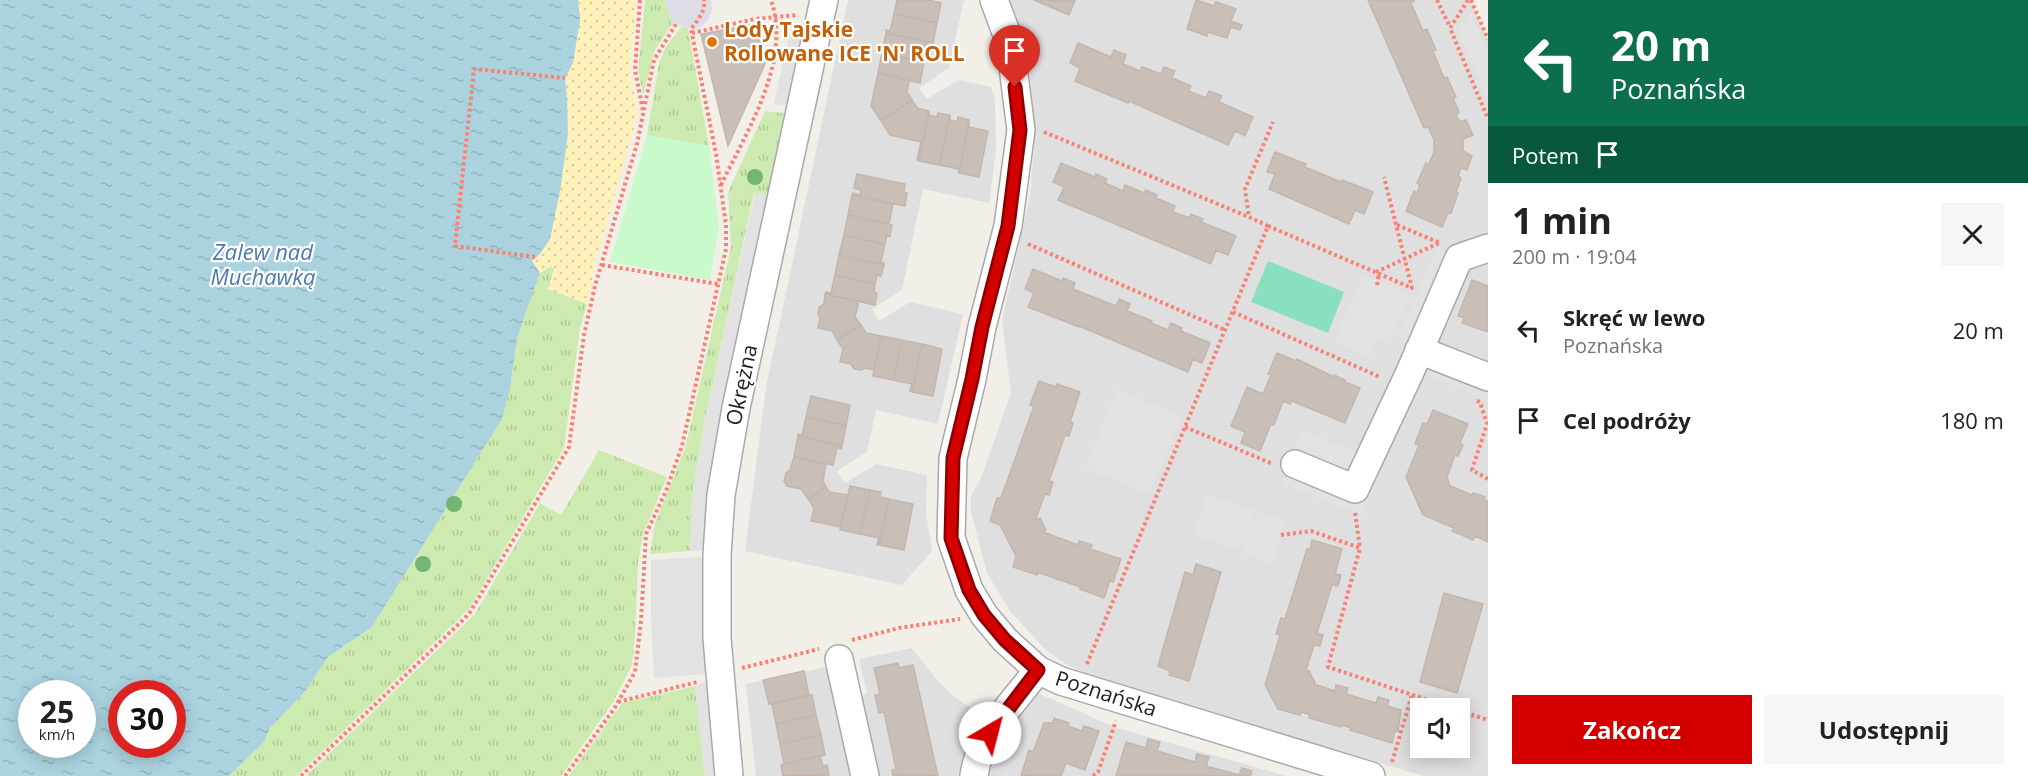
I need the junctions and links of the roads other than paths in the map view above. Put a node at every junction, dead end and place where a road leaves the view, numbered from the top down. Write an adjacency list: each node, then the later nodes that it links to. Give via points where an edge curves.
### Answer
1 (994, 0): 8 (street, Poznańska, via 1010,43 1020,130 1008,226 953,458 951,538 969,590 984,615)
2 (814, 7): 10 (street, Okrężna, via 721,495 717,638)
3 (1479, 251): 4 (street, via 1459,258)
4 (1419, 350): 5 (street); 6 (street, via 1355,489)
5 (1488, 377)
6 (1295, 464)
7 (834, 650): 11 (street)
8 (1038, 670): 9 (street, Poznańska, via 1072,685); 12 (street, via 990,733 976,762)
9 (1381, 771)
10 (729, 776)
11 (865, 776)
12 (975, 776)

